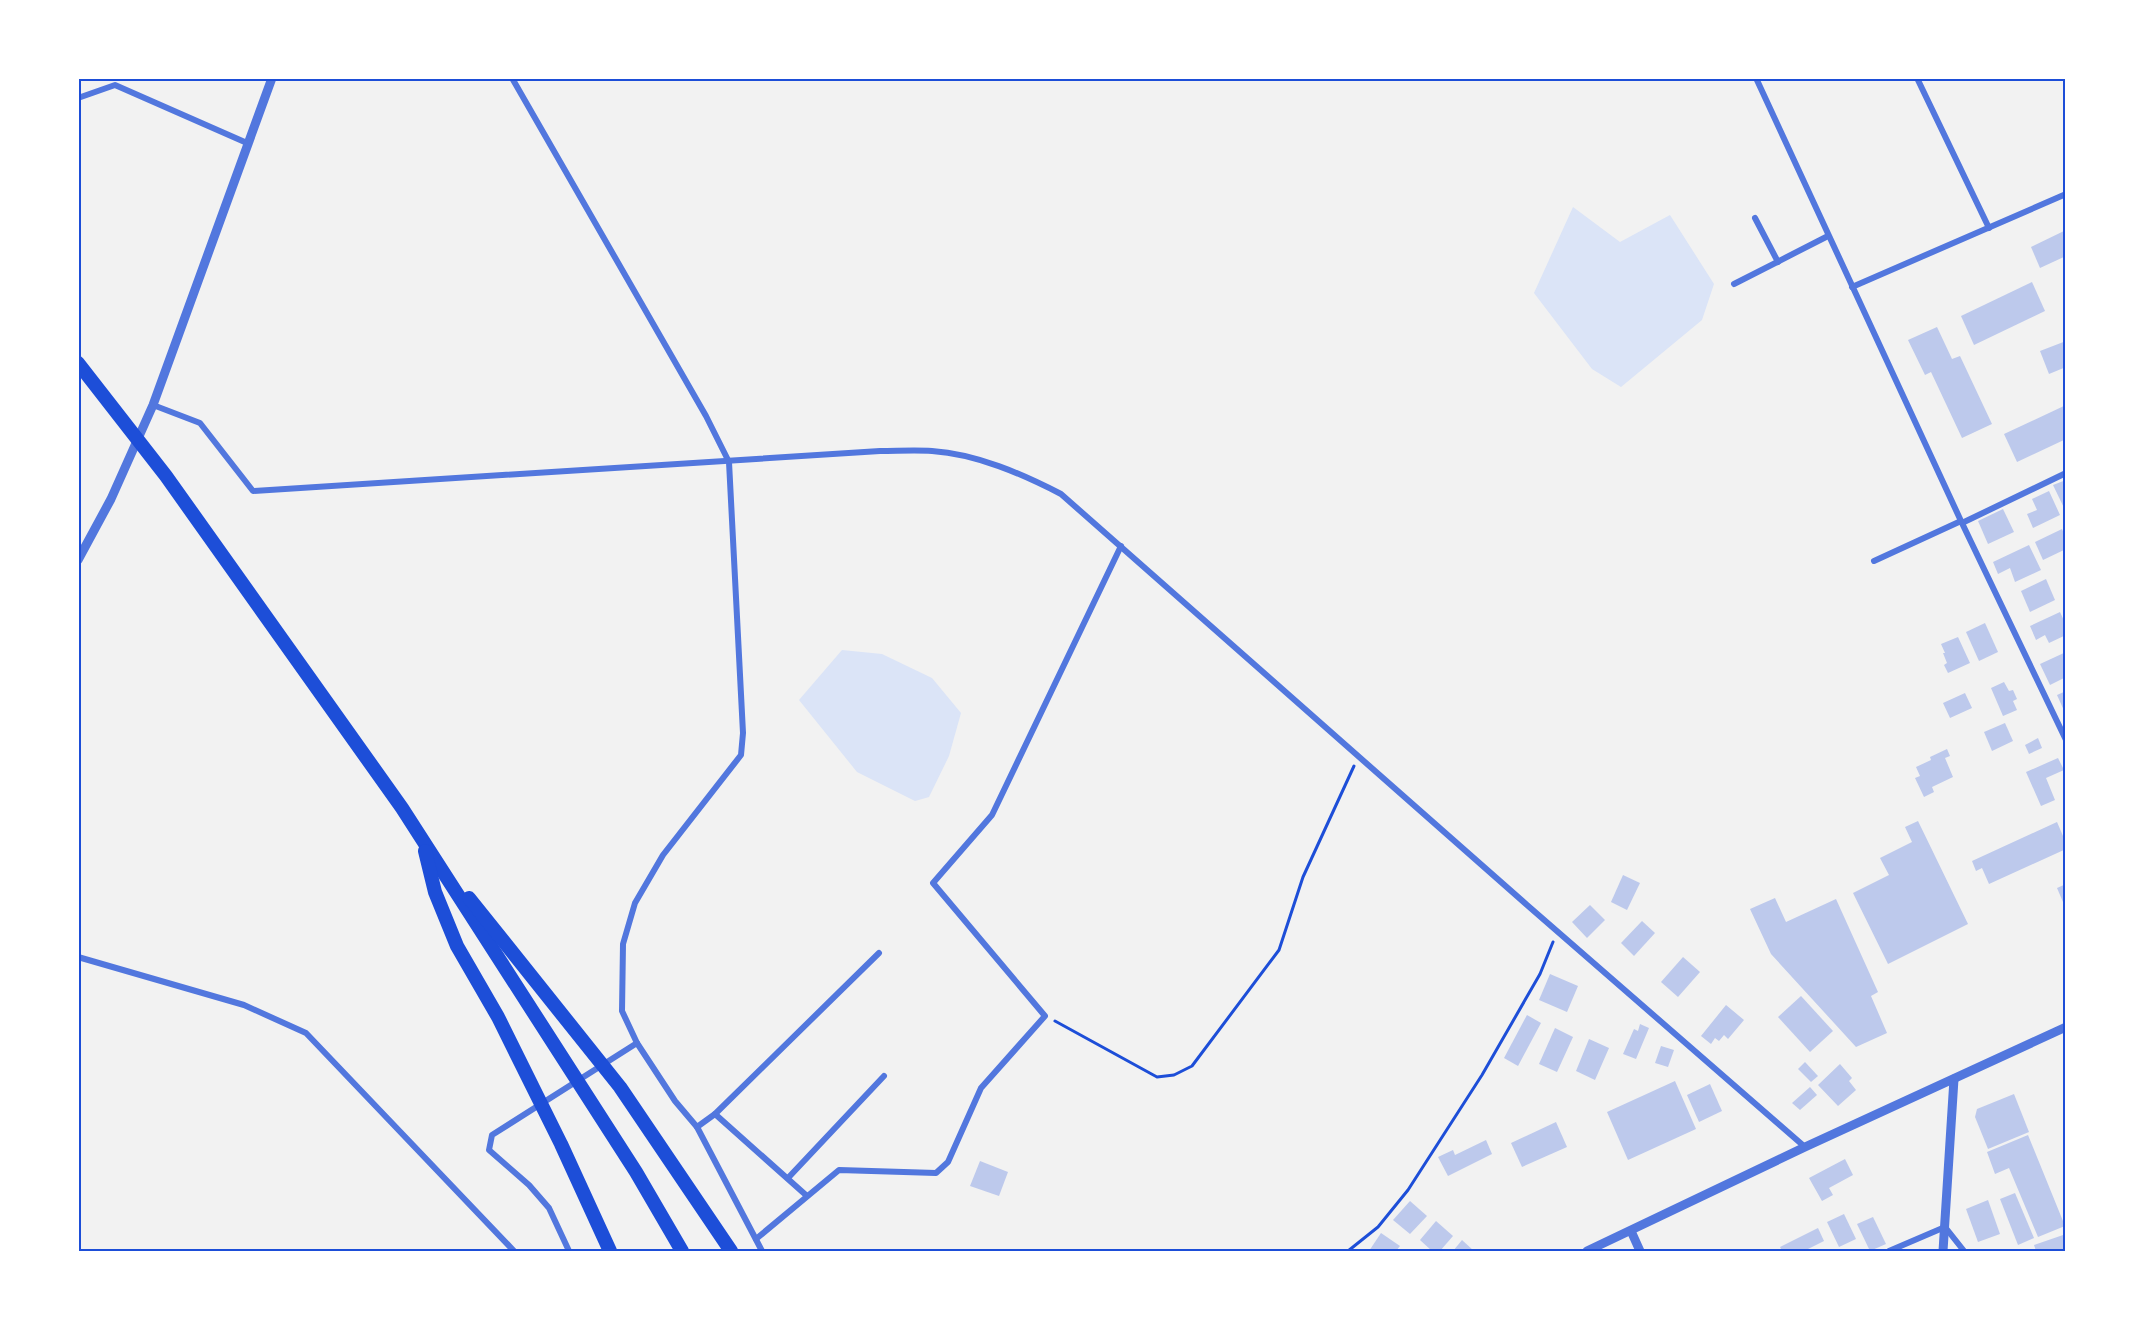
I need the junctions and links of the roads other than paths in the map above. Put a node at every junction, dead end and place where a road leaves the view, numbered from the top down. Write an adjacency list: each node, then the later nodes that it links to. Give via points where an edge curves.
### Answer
1 (272, 78): 6 (street)
2 (512, 78): 16 (street)
3 (1756, 78): 10 (street)
4 (1917, 78): 9 (street)
5 (78, 98): 6 (street, via 116,85)
6 (247, 143): 15 (street)
7 (2066, 194): 9 (street)
8 (1755, 218): 11 (street)
9 (1989, 228): 13 (street)
10 (1828, 236): 11 (street); 13 (street)
11 (1778, 262): 12 (street)
12 (1734, 284)
13 (1852, 287): 18 (street)
14 (78, 363): 23 (highway, via 166,476)
15 (153, 405): 16 (street, via 200,423 253,491); 20 (street, via 111,499)
16 (729, 462): 19 (street, via 880,451 934,451 977,459 1061,494); 27 (street, via 741,755 663,855 635,903 623,944 622,1011)
17 (2066, 474): 18 (street)
18 (1962, 522): 21 (street); 22 (street)
19 (1121, 546): 32 (street); 34 (street, via 992,815 933,883 1045,1016 981,1088 948,1162 936,1173 839,1170)
20 (78, 560)
21 (1874, 561)
22 (2066, 740)
23 (423, 840): 40 (highway, via 435,892 457,946 498,1017); 41 (highway); 42 (highway, via 620,1087)
24 (879, 953): 30 (street)
25 (78, 957): 38 (street, via 244,1005 306,1033)
26 (2066, 1027): 29 (street)
27 (637, 1043): 31 (street); 39 (street, via 492,1135 489,1150 549,1208)
28 (885, 1076): 33 (street)
29 (1954, 1079): 32 (street); 35 (street)
30 (716, 1114): 31 (street); 33 (street)
31 (697, 1127): 37 (street)
32 (1805, 1147): 36 (street)
33 (788, 1178): 34 (street)
34 (807, 1196): 37 (street)
35 (1945, 1227): 46 (street); 47 (street); 48 (street)
36 (1630, 1231): 44 (street); 45 (street)
37 (756, 1239): 43 (street)
38 (514, 1251)
39 (569, 1251)
40 (610, 1251)
41 (682, 1251)
42 (731, 1251)
43 (762, 1251)
44 (1587, 1251)
45 (1640, 1251)
46 (1889, 1251)
47 (1943, 1251)
48 (1964, 1251)

